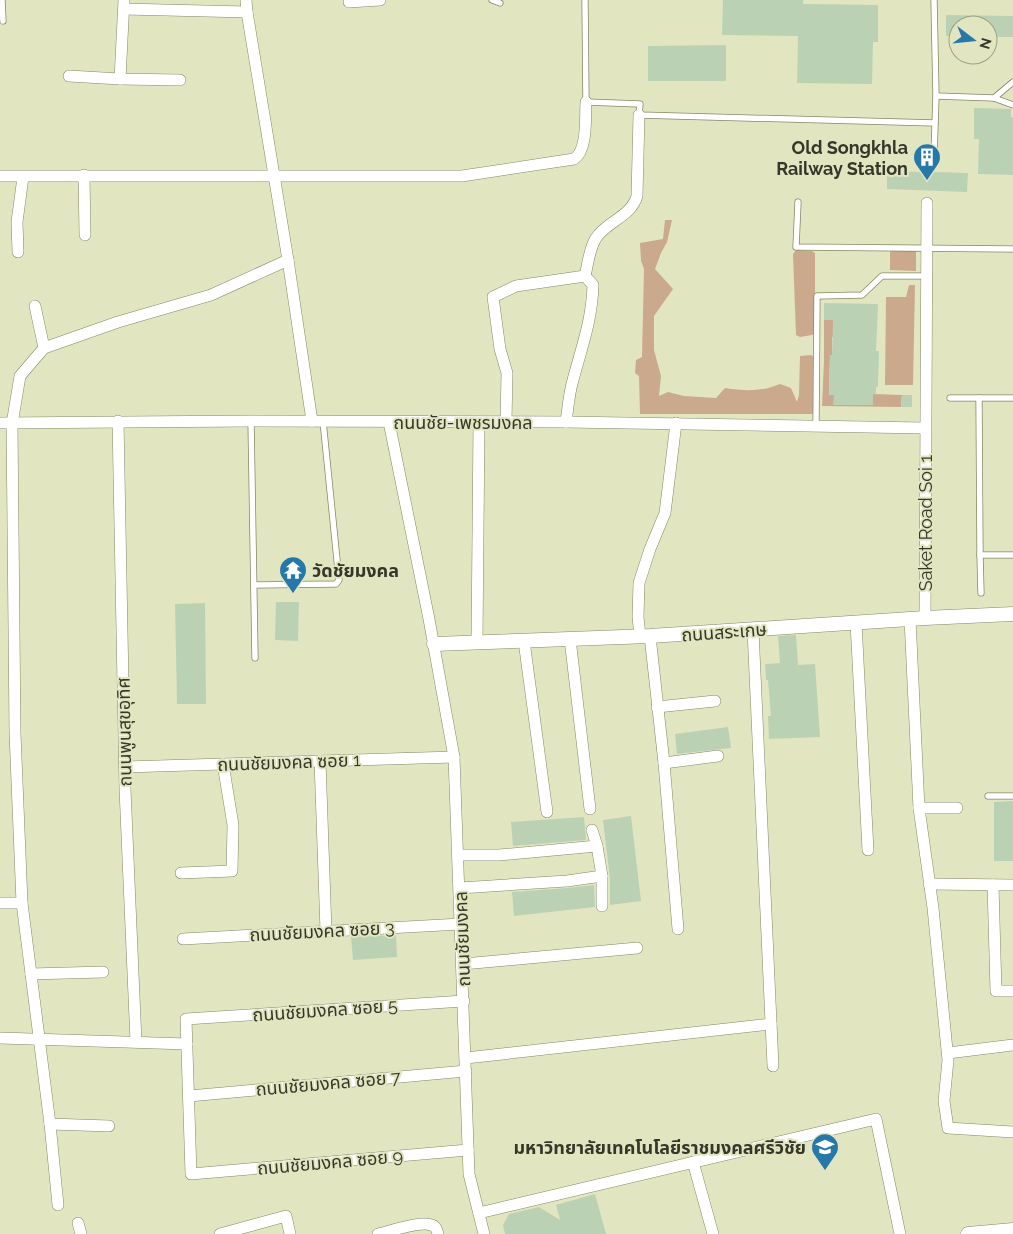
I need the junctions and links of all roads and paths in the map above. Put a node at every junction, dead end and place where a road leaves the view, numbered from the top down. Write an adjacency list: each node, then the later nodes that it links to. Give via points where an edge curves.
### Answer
1 (2, 0): 11 (lane)
2 (246, 0): 10 (street)
3 (380, 0): 7 (street)
4 (492, 0): 8 (lane)
5 (585, 0): 18 (lane)
6 (934, 0): 16 (lane)
7 (349, 2)
8 (500, 3)
9 (124, 5): 10 (street); 13 (street)
10 (247, 12): 24 (street)
11 (3, 21)
12 (69, 76): 13 (street)
13 (120, 79): 14 (street)
14 (180, 80)
15 (1013, 82): 17 (lane)
16 (936, 96): 17 (lane); 21 (lane)
17 (994, 98): 19 (lane)
18 (586, 102): 20 (lane, via 640,104); 24 (street, via 582,149 569,161 462,176)
19 (1013, 105)
20 (640, 115): 21 (lane); 34 (street, via 635,203 597,237)
21 (935, 123): 22 (lane)
22 (934, 155)
23 (84, 175): 24 (street); 26 (street); 29 (street)
24 (275, 175): 33 (street)
25 (0, 176): 26 (street)
26 (23, 177): 32 (street, via 17,222)
27 (798, 202): 30 (lane, via 796,247)
28 (927, 203): 30 (street, Saket Road Soi 1)
29 (85, 235)
30 (926, 247): 31 (lane); 35 (street, Saket Road Soi 1)
31 (1013, 249)
32 (18, 252)
33 (288, 260): 37 (street, via 211,295); 43 (street)
34 (585, 276): 46 (street, via 516,286 493,297 500,349 507,373); 47 (street, via 593,285 593,307 572,381)
35 (926, 276): 51 (lane, via 882,276 862,295 817,296); 52 (street, Saket Road Soi 1)
36 (35, 306): 37 (street)
37 (44, 348): 50 (street, via 20,376)
38 (950, 398): 39 (lane)
39 (979, 398): 40 (lane); 53 (lane)
40 (1013, 398)
41 (252, 420): 42 (street, ถนนชัย-เพชรมงคล); 43 (street, ถนนชัย-เพชรมงคล); 55 (lane)
42 (118, 421): 50 (street, ถนนชัย-เพชรมงคล); 75 (street, ถนนพูนสุขอุทิศ)
43 (317, 421): 44 (street, ถนนชัย-เพชรมงคล); 55 (lane, via 339,580 336,584)
44 (388, 422): 45 (street, ถนนชัย-เพชรมงคล); 66 (street, ถนนชัยมงคล)
45 (479, 422): 46 (street, ถนนชัย-เพชรมงคล); 65 (street)
46 (506, 422): 47 (street, ถนนชัย-เพชรมงคล)
47 (566, 422): 49 (street, ถนนชัย-เพชรมงคล)
48 (0, 423): 50 (street, ถนนชัย-เพชรมงคล)
49 (676, 423): 51 (street, ถนนชัย-เพชรมงคล); 62 (street, via 665,512 639,584 638,600)
50 (12, 424): 93 (street, via 15,733)
51 (816, 426): 52 (street, ถนนชัย-เพชรมงคล)
52 (925, 428): 58 (street, Saket Road Soi 1)
53 (980, 555): 54 (lane); 56 (lane)
54 (1013, 555)
55 (255, 585): 67 (lane)
56 (981, 593)
57 (1013, 614): 58 (street, ถนนสระเกษ)
58 (926, 618): 59 (street, ถนนสระเกษ)
59 (910, 619): 60 (street, ถนนสระเกษ); 78 (street)
60 (856, 622): 61 (street, ถนนสระเกษ); 84 (street)
61 (753, 630): 62 (street, ถนนสระเกษ); 105 (street)
62 (645, 636): 63 (street, ถนนสระเกษ); 69 (street)
63 (570, 639): 64 (street, ถนนสระเกษ); 80 (street)
64 (524, 641): 65 (street, ถนนสระเกษ); 81 (street)
65 (477, 642): 66 (street, ถนนสระเกษ)
66 (434, 644): 71 (street, ถนนชัยมงคล)
67 (255, 658)
68 (715, 701): 69 (street)
69 (657, 707): 73 (street)
70 (718, 756): 73 (street)
71 (454, 757): 72 (street, ถนนชัยมงคล ซอย 1); 85 (street, ถนนชัยมงคล)
72 (320, 761): 74 (street, ถนนชัยมงคล ซอย 1); 97 (street)
73 (664, 763): 96 (street)
74 (224, 764): 75 (street, ถนนชัยมงคล ซอย 1); 86 (street, via 233,825 232,871)
75 (125, 767): 108 (street, ถนนพูนสุขอุทิศ)
76 (988, 796): 77 (lane)
77 (1013, 796)
78 (919, 808): 79 (street); 88 (street)
79 (957, 808)
80 (590, 809)
81 (547, 812)
82 (592, 830): 83 (street)
83 (597, 846): 85 (street, via 499,855); 87 (street)
84 (868, 850)
85 (458, 855): 91 (street, ถนนชัยมงคล)
86 (180, 873)
87 (602, 876): 91 (street); 94 (street)
88 (929, 884): 89 (street); 111 (street)
89 (992, 885): 90 (street); 103 (street, via 996,991)
90 (1013, 885)
91 (460, 888): 95 (street, ถนนชัยมงคล)
92 (0, 903): 93 (street)
93 (22, 903): 102 (street)
94 (602, 906)
95 (461, 924): 97 (street, ถนนชัยมงคล ซอย 3); 100 (street, ถนนชัยมงคล)
96 (678, 929)
97 (326, 931): 98 (street, ถนนชัยมงคล ซอย 3)
98 (183, 939)
99 (637, 948): 100 (street)
100 (463, 964): 104 (street, ถนนชัยมงคล)
101 (103, 972): 102 (street)
102 (31, 974): 107 (street)
103 (1013, 991)
104 (464, 1001): 109 (street, ถนนชัยมงคล ซอย 5, via 186,1019); 112 (street, ถนนชัยมงคล)
105 (771, 1024): 112 (street); 113 (street)
106 (0, 1038): 107 (street)
107 (39, 1040): 108 (street); 116 (street)
108 (136, 1042): 109 (street)
109 (187, 1044): 115 (street)
110 (1013, 1046): 111 (street)
111 (948, 1053): 118 (street, via 944,1101 948,1128)
112 (466, 1058): 114 (street, ถนนชัยมงคล)
113 (774, 1066)
114 (466, 1071): 115 (street, ถนนชัยมงคล ซอย 7); 119 (street, ถนนชัยมงคล)
115 (189, 1096): 119 (street, ถนนชัยมงคล ซอย 9, via 191,1174)
116 (50, 1124): 117 (street); 121 (street)
117 (109, 1126)
118 (1013, 1132)
119 (468, 1150): 122 (street, ถนนชัยมงคล, via 469,1174)
120 (693, 1162): 122 (street); 129 (street); 130 (street, via 876,1119)
121 (58, 1205)
122 (479, 1213): 128 (street, ถนนชัยมงคล)
123 (1013, 1230): 131 (street)
124 (220, 1234): 125 (street, via 286,1216)
125 (290, 1234)
126 (378, 1234): 127 (street, via 422,1224 432,1225)
127 (438, 1234)
128 (484, 1234)
129 (713, 1234)
130 (900, 1234)
131 (968, 1234)

